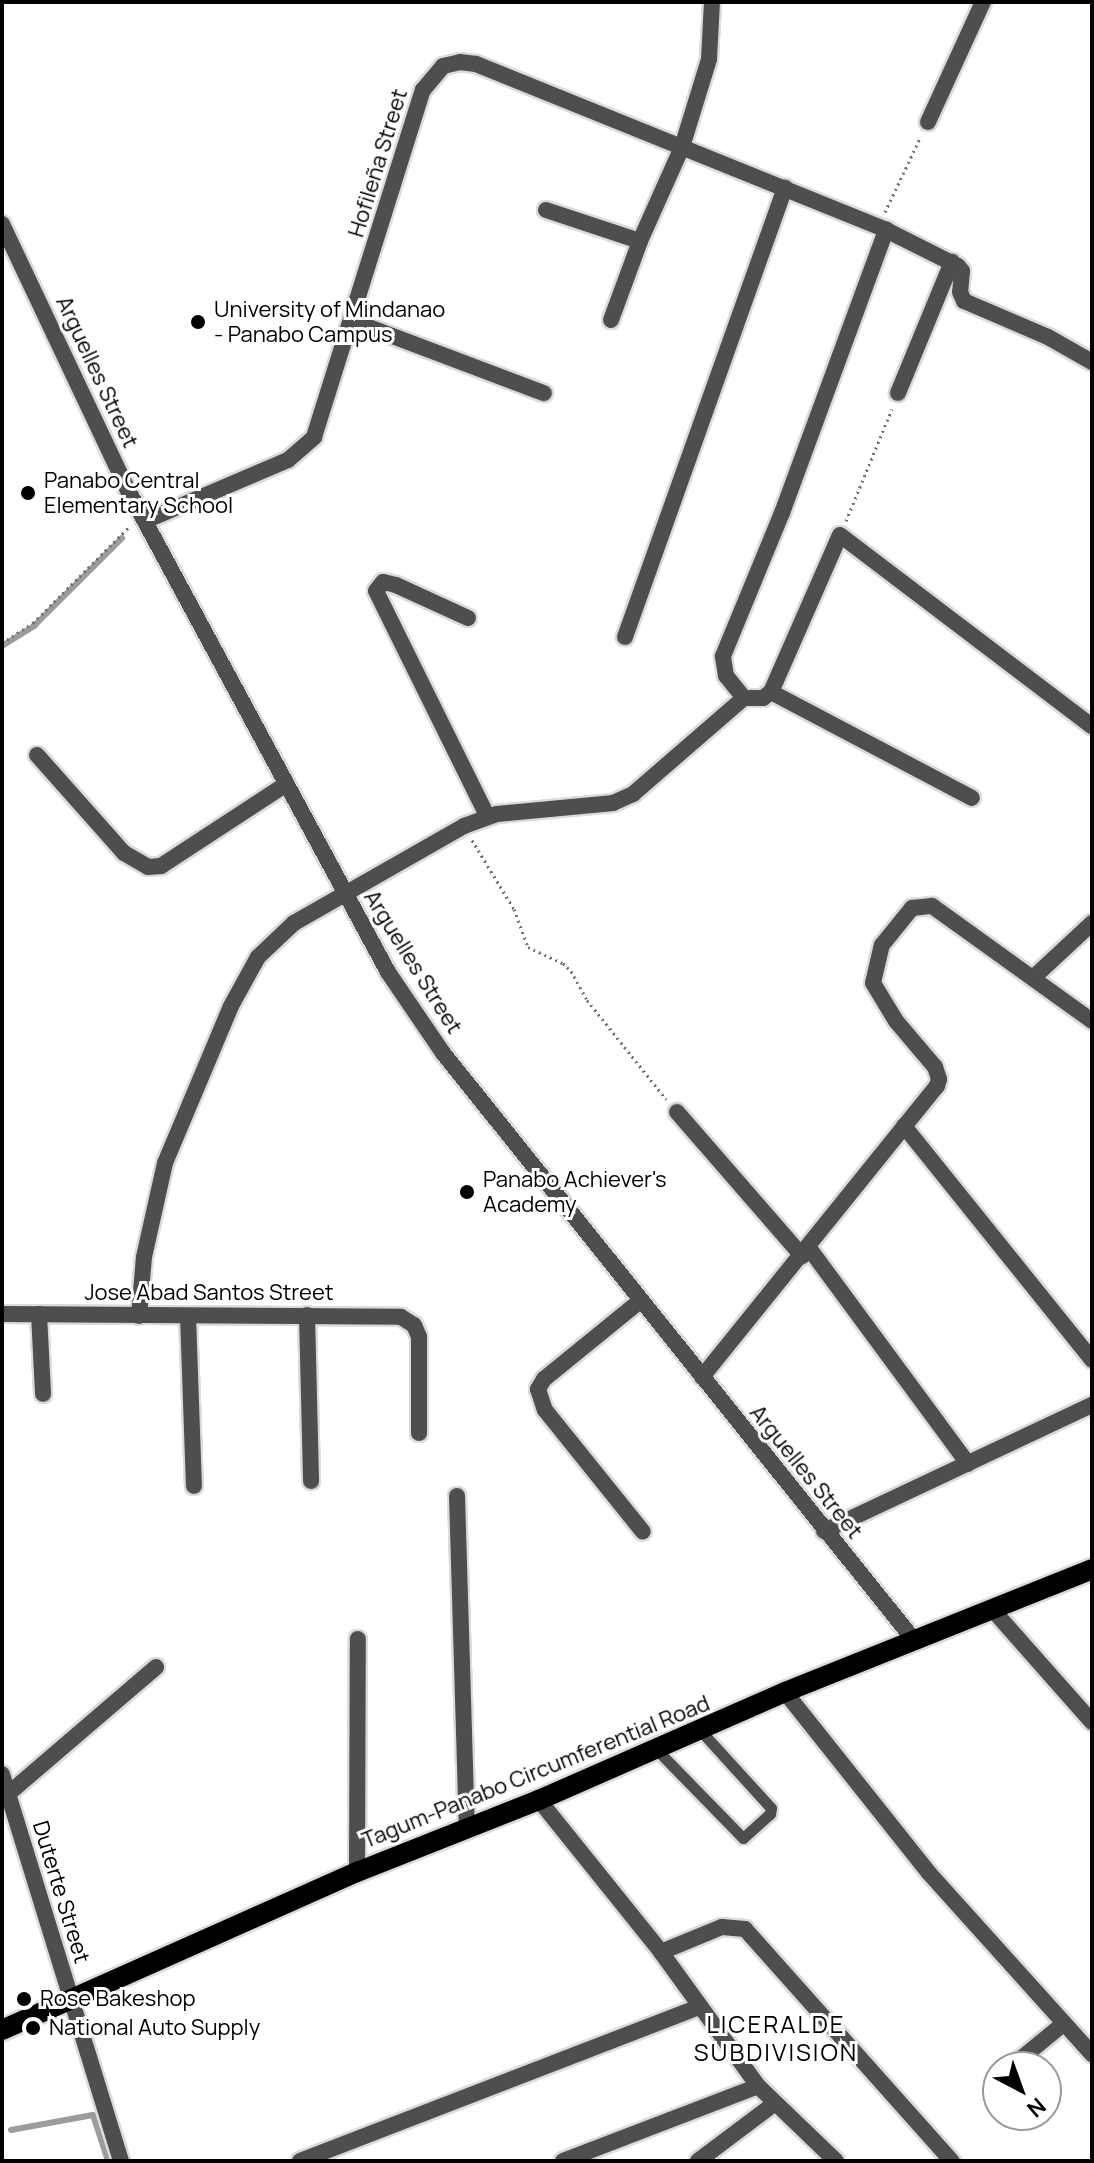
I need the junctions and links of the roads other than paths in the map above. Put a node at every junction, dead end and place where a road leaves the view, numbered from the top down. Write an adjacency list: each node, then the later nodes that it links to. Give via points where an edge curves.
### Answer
1 (712, 2): 4 (street, via 709,59)
2 (983, 2): 3 (street)
3 (928, 122)
4 (682, 147): 5 (street, Hofileña Street); 9 (street); 12 (street, Hofileña Street, via 476,64 443,66 423,90)
5 (785, 188): 8 (street, Hofileña Street); 18 (street)
6 (546, 210): 9 (street)
7 (2, 224): 16 (street, Arguelles Street)
8 (882, 228): 10 (street, Hofileña Street); 20 (street, via 782,513 723,656 726,676)
9 (640, 241): 11 (street)
10 (952, 262): 13 (street, via 962,271 964,301); 15 (street)
11 (611, 320)
12 (353, 321): 14 (street); 16 (street, Hofileña Street, via 319,425 301,451)
13 (1092, 362)
14 (544, 393)
15 (898, 393)
16 (144, 519): 23 (street, Arguelles Street)
17 (468, 618): 25 (street, via 389,583 376,591)
18 (625, 637)
19 (771, 692): 20 (street, via 763,698); 21 (street, via 840,535); 24 (street)
20 (744, 698): 25 (street, via 648,783 613,803)
21 (1092, 726)
22 (37, 755): 23 (street, via 124,853 148,867 161,866)
23 (285, 785): 26 (street, Arguelles Street)
24 (972, 798)
25 (487, 816): 26 (street)
26 (345, 894): 33 (street, Arguelles Street, via 388,972 443,1053); 37 (street, via 294,923 245,977 165,1163 144,1257)
27 (1092, 923): 28 (street)
28 (1033, 978): 29 (street); 31 (street, via 932,906 912,908 902,917 882,945 873,983 939,1079)
29 (1092, 1021)
30 (677, 1112): 32 (street)
31 (904, 1126): 32 (street); 39 (street)
32 (806, 1252): 40 (street); 44 (street)
33 (640, 1301): 40 (street, Arguelles Street); 49 (street, via 538,1389 545,1410)
34 (2, 1314): 35 (street, Jose Abad Santos Street)
35 (39, 1314): 37 (street, Jose Abad Santos Street); 41 (street)
36 (307, 1315): 38 (street, Jose Abad Santos Street); 43 (street, Jose Abad Santos Street, via 401,1317 414,1325 419,1337); 45 (street)
37 (139, 1316): 38 (street, Jose Abad Santos Street)
38 (188, 1316): 46 (street)
39 (1092, 1360)
40 (702, 1377): 48 (street, Arguelles Street)
41 (43, 1394)
42 (1092, 1405): 44 (street)
43 (419, 1433)
44 (968, 1464): 48 (street)
45 (311, 1481)
46 (194, 1486)
47 (457, 1496): 62 (street)
48 (824, 1531): 53 (street, Arguelles Street)
49 (643, 1532)
50 (1092, 1569): 51 (main road, Tagum-Panabo Circumferential Road)
51 (992, 1609): 53 (main road, Tagum-Panabo Circumferential Road); 56 (street)
52 (358, 1639): 63 (street)
53 (914, 1640): 55 (main road, Tagum-Panabo Circumferential Road)
54 (156, 1667): 60 (street)
55 (785, 1692): 57 (main road, Tagum-Panabo Circumferential Road); 67 (street, via 929,1873)
56 (1092, 1722)
57 (701, 1731): 58 (main road, Tagum-Panabo Circumferential Road); 58 (lane, via 771,1808 743,1838)
58 (657, 1750): 61 (main road, Tagum-Panabo Circumferential Road)
59 (2, 1774): 60 (street, Duterte Street)
60 (8, 1794): 65 (street, Duterte Street)
61 (539, 1800): 62 (main road, Tagum-Panabo Circumferential Road); 64 (street)
62 (467, 1828): 63 (main road, Tagum-Panabo Circumferential Road)
63 (357, 1872): 65 (main road, Tagum-Panabo Circumferential Road)
64 (661, 1952): 66 (street); 78 (street, via 722,1927 745,1929)
65 (71, 1997): 68 (main road, Tagum-Panabo Circumferential Road); 73 (street, Duterte Street)
66 (700, 2007): 71 (street); 74 (street)
67 (1063, 2024): 69 (street); 70 (street)
68 (2, 2030)
69 (1030, 2051)
70 (1092, 2054)
71 (758, 2086): 72 (street); 75 (street)
72 (774, 2104): 76 (street); 77 (street)
73 (121, 2161)
74 (300, 2161)
75 (563, 2161)
76 (698, 2161)
77 (836, 2161)
78 (952, 2161)

